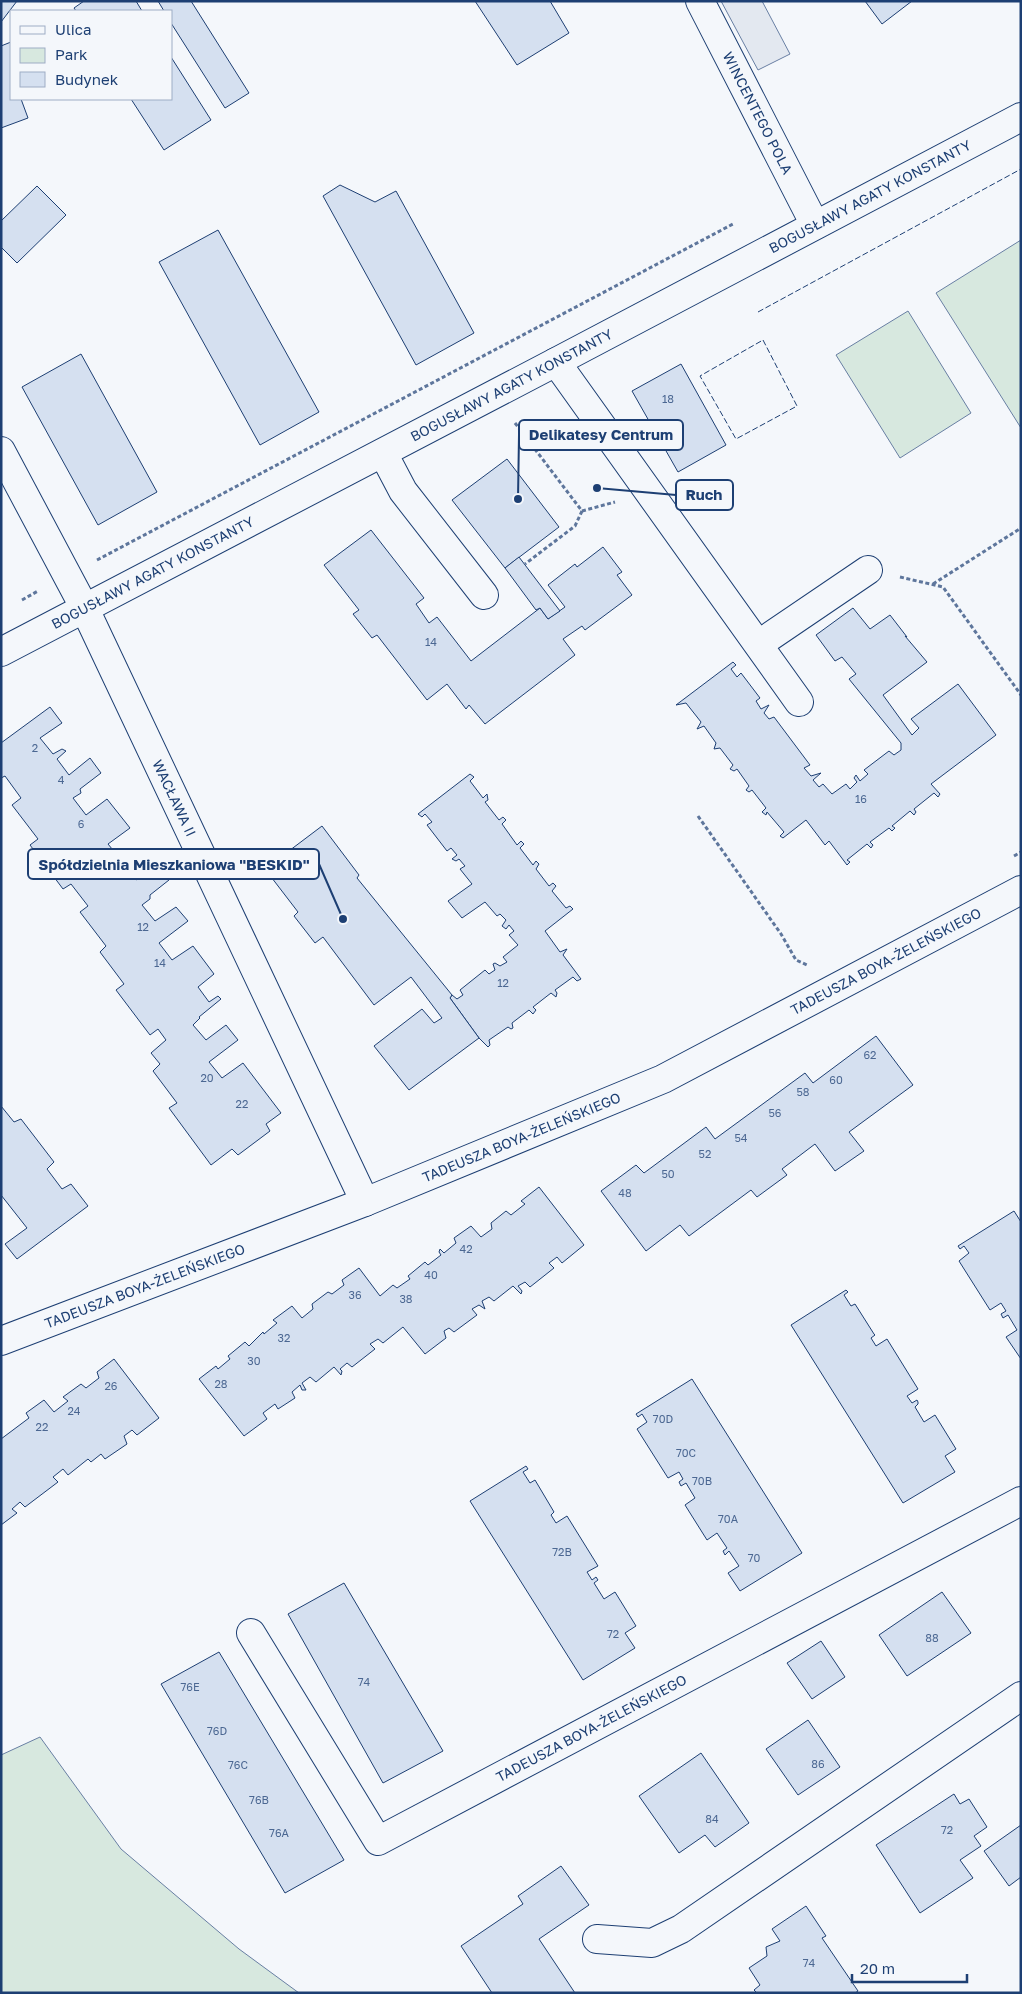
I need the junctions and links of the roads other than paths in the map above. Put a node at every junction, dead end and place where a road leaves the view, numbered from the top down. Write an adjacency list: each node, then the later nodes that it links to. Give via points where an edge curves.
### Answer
1 (700, 1): 3 (street, WINCENTEGO POLA)
2 (1021, 117): 3 (street, BOGUSŁAWY AGATY KONSTANTY)
3 (815, 225): 4 (street, BOGUSŁAWY AGATY KONSTANTY)
4 (556, 362): 6 (street, BOGUSŁAWY AGATY KONSTANTY); 10 (street)
5 (1, 451): 9 (street, WACŁAWA II)
6 (383, 453): 8 (street, via 403,491); 9 (street, BOGUSŁAWY AGATY KONSTANTY)
7 (868, 570): 10 (street)
8 (484, 595)
9 (84, 607): 11 (street, BOGUSŁAWY AGATY KONSTANTY); 14 (street, WACŁAWA II)
10 (758, 644): 12 (street)
11 (1, 652)
12 (799, 702)
13 (1021, 890): 14 (street, TADEUSZA BOYA-ŻELEŃSKIEGO, via 663,1080)
14 (365, 1202): 15 (street, TADEUSZA BOYA-ŻELEŃSKIEGO)
15 (1, 1341)
16 (1021, 1500): 17 (street, TADEUSZA BOYA-ŻELEŃSKIEGO, via 378,1841)
17 (251, 1633)
18 (1021, 1696): 19 (street, via 681,1929 652,1943)
19 (597, 1939)

